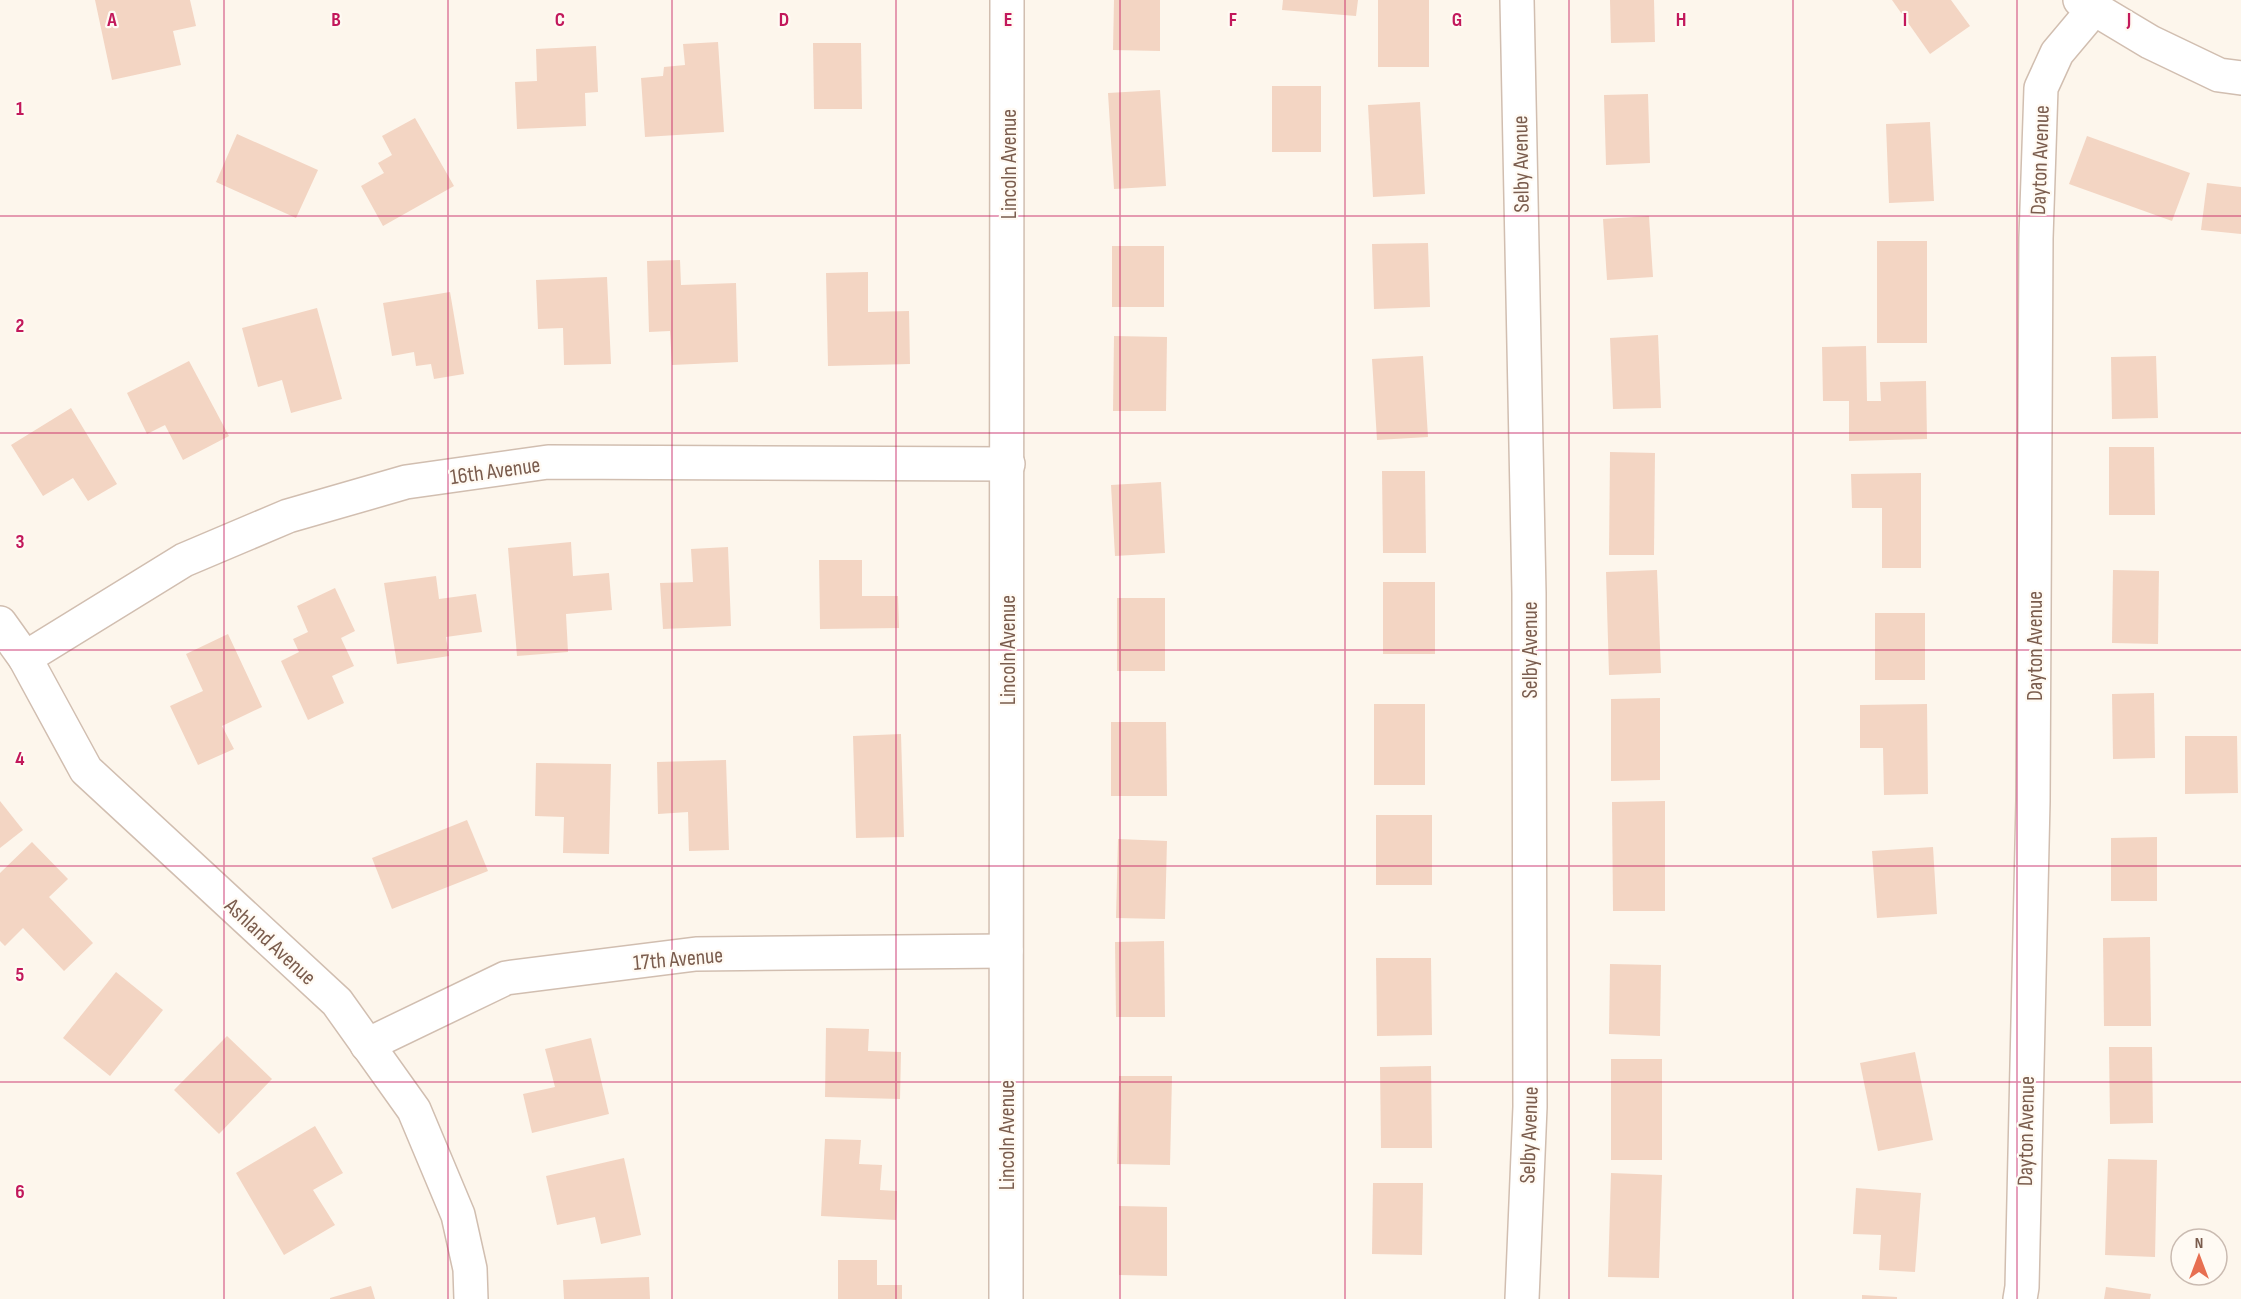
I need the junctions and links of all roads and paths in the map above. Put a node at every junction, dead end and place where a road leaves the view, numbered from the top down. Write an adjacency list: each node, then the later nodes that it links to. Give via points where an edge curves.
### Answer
1 (1007, 0): 5 (street, Lincoln Avenue)
2 (1517, 0): 12 (street, Selby Avenue, via 1529,605 1530,1107)
3 (2087, 4): 4 (street, via 2150,42 2219,75); 13 (street, Dayton Avenue, via 2041,88 2036,250 2033,801)
4 (2241, 78)
5 (1008, 464): 7 (street, 16th Avenue, via 548,462 406,482 288,516 184,560); 8 (street, Lincoln Avenue)
6 (0, 623): 7 (street, Ashland Avenue)
7 (25, 658): 9 (street, Ashland Avenue, via 86,770 337,1002)
8 (1006, 951): 9 (street, 17th Avenue, via 696,954 506,978); 11 (street, Lincoln Avenue)
9 (367, 1045): 10 (street, Ashland Avenue, via 414,1110 458,1215 470,1269)
10 (471, 1299)
11 (1006, 1299)
12 (1522, 1299)
13 (2020, 1299)

